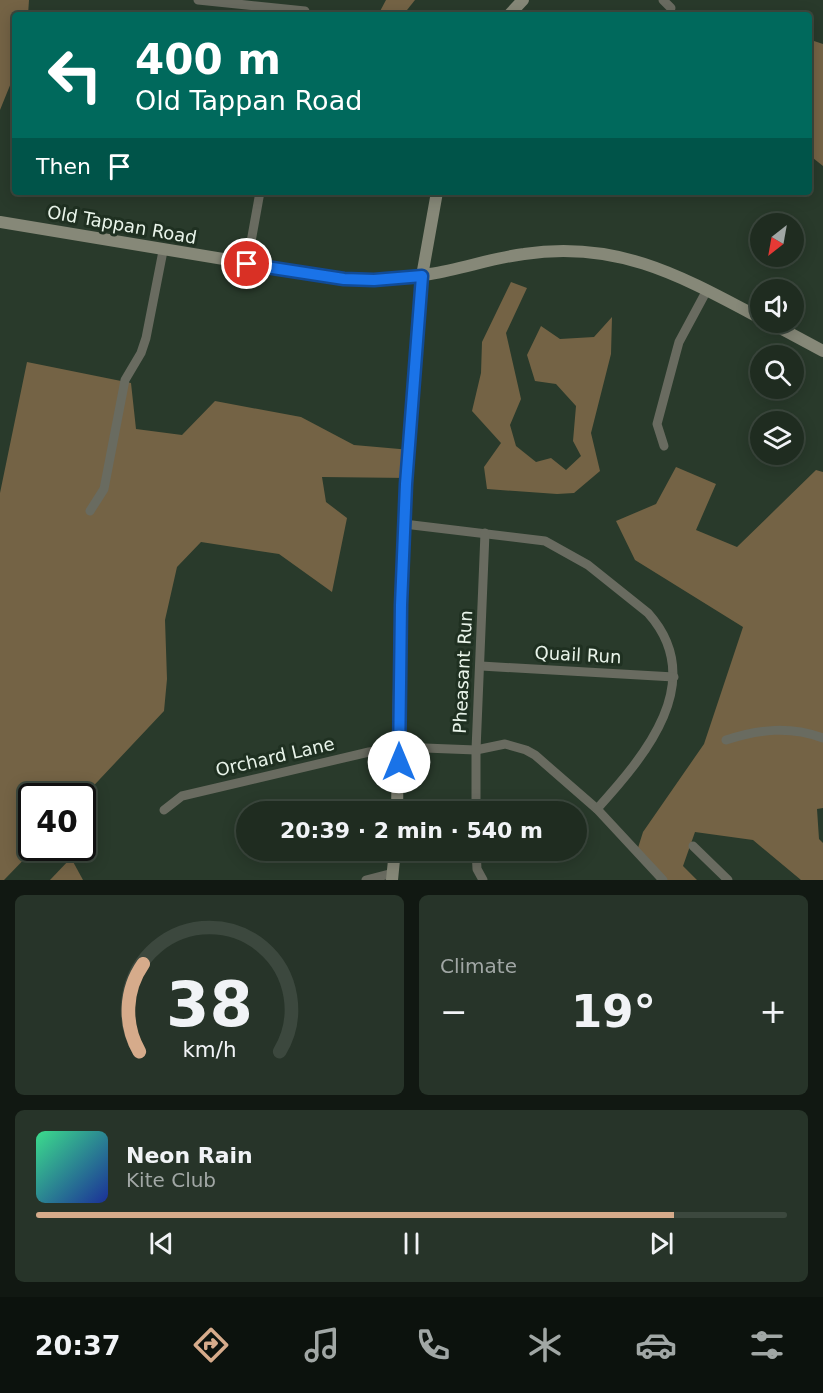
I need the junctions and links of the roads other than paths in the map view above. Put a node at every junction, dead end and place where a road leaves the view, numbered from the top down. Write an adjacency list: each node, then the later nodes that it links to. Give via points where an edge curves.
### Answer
1 (198, 0): 5 (street)
2 (523, 0): 6 (main road)
3 (663, 0): 4 (street)
4 (671, 8)
5 (296, 12)
6 (512, 12)
7 (259, 195): 11 (street)
8 (436, 195): 12 (main road)
9 (0, 222): 10 (main road, Old Tappan Road)
10 (163, 250): 11 (main road, Old Tappan Road); 18 (street, via 146,338 125,380 104,489)
11 (247, 264): 12 (main road, Old Tappan Road, via 337,279)
12 (422, 276): 13 (main road, Old Tappan Road, via 524,254 572,251 643,262); 19 (main road)
13 (707, 290): 14 (main road, Old Tappan Road); 17 (street, via 679,342 657,423)
14 (750, 313)
15 (789, 333): 16 (main road)
16 (823, 351)
17 (664, 446)
18 (90, 511)
19 (405, 524): 20 (street); 25 (main road)
20 (485, 533): 21 (street, Pheasant Run); 22 (street, via 545,541 595,570 656,622 669,645)
21 (481, 666): 22 (street, Quail Run); 26 (street, Pheasant Run)
22 (674, 677): 29 (street, via 668,705 646,750)
23 (823, 738): 24 (street, via 779,729)
24 (726, 740)
25 (399, 747): 26 (street, Orchard Lane); 27 (main road); 30 (street, Orchard Lane, via 182,796)
26 (476, 750): 28 (street, Pheasant Run); 29 (street, Orchard Lane, via 505,744 526,750)
27 (397, 801)
28 (476, 801)
29 (597, 809): 37 (street, Orchard Lane)
30 (164, 810)
31 (693, 846): 38 (street)
32 (394, 861): 34 (main road)
33 (477, 861): 36 (street)
34 (393, 876): 35 (street)
35 (366, 880)
36 (483, 880)
37 (663, 880)
38 (729, 880)

